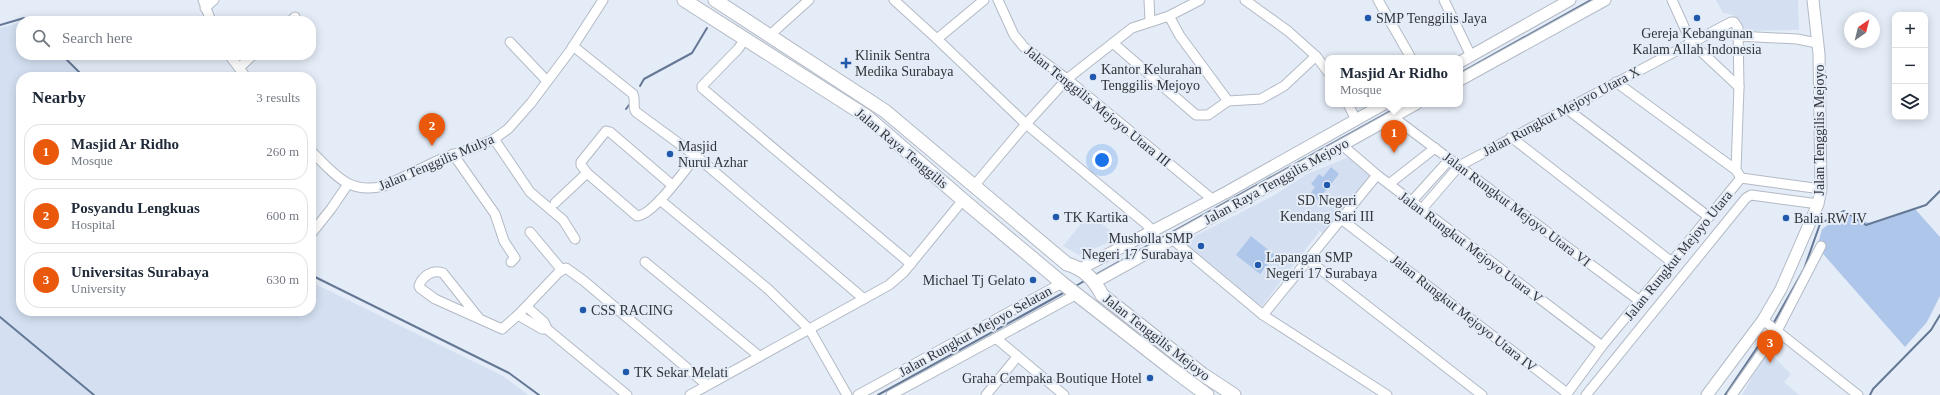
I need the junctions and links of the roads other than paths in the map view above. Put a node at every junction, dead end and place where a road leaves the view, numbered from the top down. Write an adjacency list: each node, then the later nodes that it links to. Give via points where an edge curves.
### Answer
1 (214, 0): 18 (street)
2 (603, 0): 30 (street, Jalan Tenggilis Mulya)
3 (684, 0): 24 (main road, Jalan Raya Tenggilis)
4 (809, 0): 23 (street)
5 (894, 0): 25 (street)
6 (984, 0): 25 (street)
7 (998, 0): 41 (street, Jalan Tenggilis Mejoyo Utara III, via 1014,35 1024,47)
8 (1149, 0): 21 (street)
9 (1200, 0): 20 (street)
10 (1245, 0): 32 (street, via 1288,30)
11 (1378, 0): 31 (street)
12 (1444, 0): 33 (street)
13 (1570, 0): 33 (street)
14 (1606, 0): 40 (street)
15 (1672, 0): 27 (street)
16 (1813, 0): 29 (street, Jalan Tenggilis Mejoyo)
17 (718, 2): 23 (main road, Jalan Raya Tenggilis)
18 (204, 4): 19 (street)
19 (209, 16)
20 (1169, 16): 21 (street); 45 (street, via 1180,36)
21 (1150, 21): 28 (street, via 1132,28)
22 (1738, 32): 27 (street, Jalan Rungkut Mejoyo Utara X, via 1734,22 1731,22); 29 (street); 44 (street)
23 (770, 36): 55 (main road, Jalan Raya Tenggilis, via 877,105)
24 (745, 39): 59 (main road, Jalan Raya Tenggilis, via 866,116); 96 (street, via 702,88)
25 (937, 39): 52 (street)
26 (510, 42): 42 (street)
27 (1691, 42): 43 (street, Jalan Rungkut Mejoyo Utara X); 44 (street)
28 (1113, 43): 41 (street); 45 (street, via 1196,115 1208,115)
29 (1817, 43): 72 (street, Jalan Tenggilis Mejoyo)
30 (573, 46): 42 (street, Jalan Tenggilis Mulya); 61 (street, via 633,94 635,110)
31 (1409, 55)
32 (1316, 56): 38 (street); 45 (street, via 1284,86 1261,100)
33 (1471, 56): 36 (street)
34 (233, 60): 37 (street)
35 (248, 60): 37 (street)
36 (1463, 60)
37 (239, 68): 39 (street)
38 (1325, 68)
39 (242, 72)
40 (1463, 78)
41 (1067, 79): 52 (street); 74 (street, Jalan Tenggilis Mejoyo Utara III)
42 (547, 81): 54 (street, Jalan Tenggilis Mulya, via 522,114)
43 (1616, 82): 49 (street, Jalan Rungkut Mejoyo Utara X); 65 (street)
44 (1739, 87): 65 (street)
45 (1228, 101)
46 (1350, 107): 51 (street)
47 (1379, 107): 51 (street, Jalan Raya Tenggilis Mejoyo)
48 (1411, 107): 50 (street, Jalan Raya Tenggilis Mejoyo)
49 (1567, 109): 53 (street, Jalan Rungkut Mejoyo Utara X); 82 (street)
50 (1393, 117): 56 (street, Jalan Raya Tenggilis Mejoyo); 57 (street, Jalan Rungkut Mejoyo Utara VI)
51 (1356, 120): 73 (street, Jalan Raya Tenggilis Mejoyo)
52 (1026, 124): 71 (street); 86 (street)
53 (1511, 137): 63 (street, Jalan Rungkut Mejoyo Utara X); 95 (street)
54 (494, 139): 58 (street, Jalan Tenggilis Mulya); 88 (street, via 530,192 563,220)
55 (922, 144): 59 (main road); 71 (main road, Jalan Raya Tenggilis)
56 (1342, 145): 66 (street, Jalan Rungkut Mejoyo Utara V); 73 (street, Jalan Raya Tenggilis Mejoyo)
57 (1435, 148): 62 (street, Jalan Rungkut Mejoyo Utara VI); 68 (street)
58 (453, 154): 67 (street, Jalan Tenggilis Mulya, via 384,186 360,188); 93 (street, via 495,214 505,243 516,258)
59 (911, 155): 76 (main road, Jalan Raya Tenggilis)
60 (316, 156): 67 (street)
61 (696, 156): 70 (street); 100 (street)
62 (1450, 159): 63 (street, Jalan Rungkut Mejoyo Utara VI); 78 (street)
63 (1459, 166): 81 (street); 101 (street, Jalan Rungkut Mejoyo Utara VI)
64 (588, 173): 70 (street, via 581,162 606,131); 75 (street, via 637,216 642,216); 79 (street)
65 (1739, 174): 69 (street, Jalan Rungkut Mejoyo Utara); 82 (street, Jalan Rungkut Mejoyo Utara)
66 (1377, 175): 68 (street, Jalan Rungkut Mejoyo Utara V); 83 (street)
67 (348, 184): 84 (street)
68 (1389, 184): 78 (street, Jalan Rungkut Mejoyo Utara V)
69 (1787, 184): 72 (street, Jalan Rungkut Mejoyo Utara); 77 (street)
70 (672, 186): 75 (street)
71 (973, 187): 87 (main road, Jalan Raya Tenggilis)
72 (1820, 189): 80 (street, Jalan Tenggilis Mejoyo)
73 (1233, 197): 74 (street, Jalan Raya Tenggilis Mejoyo); 89 (street, Jalan Raya Tenggilis Mejoyo)
74 (1212, 199): 86 (street, Jalan Raya Tenggilis Mejoyo)
75 (660, 200): 108 (street, via 768,289)
76 (964, 200): 91 (main road, Jalan Raya Tenggilis); 96 (street)
77 (1785, 200): 80 (street, Jalan Rungkut Mejoyo Utara); 117 (street, Jalan Rungkut Mejoyo Utara, via 1751,195 1746,198)
78 (1412, 201): 81 (street, Jalan Rungkut Mejoyo Utara V)
79 (555, 203)
80 (1818, 204): 106 (street, Jalan Tenggilis Mejoyo)
81 (1422, 209): 111 (street, Jalan Rungkut Mejoyo Utara V)
82 (1709, 217): 95 (street, Jalan Rungkut Mejoyo Utara)
83 (1342, 219): 92 (street); 120 (street, Jalan Rungkut Mejoyo Utara IV)
84 (316, 228)
85 (530, 232): 97 (street)
86 (1154, 232): 98 (street, Jalan Raya Tenggilis Mejoyo)
87 (1031, 236): 91 (main road); 98 (main road, Jalan Raya Tenggilis, via 1067,264)
88 (575, 239)
89 (1172, 239): 98 (street, Jalan Raya Tenggilis Mejoyo); 104 (street)
90 (1821, 246): 109 (street)
91 (1020, 247): 99 (main road, Jalan Raya Tenggilis)
92 (1307, 259): 104 (street); 130 (street)
93 (511, 262)
94 (645, 262): 112 (street)
95 (1673, 262): 101 (street, Jalan Rungkut Mejoyo Utara)
96 (911, 264): 100 (street, via 889,285)
97 (561, 269): 102 (street); 118 (street, via 567,269 604,298)
98 (1088, 276): 114 (main road, Jalan Tenggilis Mejoyo, via 1102,295)
99 (1070, 289): 110 (street, Jalan Rungkut Mejoyo Selatan); 115 (main road, Jalan Tenggilis Mejoyo); 119 (street, Jalan Rungkut Mejoyo Selatan, via 937,350)
100 (864, 299): 108 (street)
101 (1641, 302): 111 (street, Jalan Rungkut Mejoyo Utara)
102 (527, 306): 103 (street); 107 (street)
103 (518, 315): 105 (street, via 502,329); 107 (street, via 542,329)
104 (1263, 315): 129 (street)
105 (478, 317): 105 (street, via 424,292 419,286 423,278 433,272 443,273)
106 (1764, 322): 109 (street); 132 (street, Jalan Tenggilis Mejoyo)
107 (548, 329): 121 (street)
108 (810, 330): 112 (street); 123 (street)
109 (1775, 330): 133 (street); 134 (street)
110 (997, 339): 113 (street); 119 (street, Jalan Rungkut Mejoyo Selatan)
111 (1602, 346): 116 (street, Jalan Rungkut Mejoyo Utara)
112 (759, 356): 118 (street)
113 (1017, 357): 125 (street); 126 (street)
114 (1181, 357): 115 (main road); 128 (main road, Jalan Tenggilis Mejoyo)
115 (1172, 369): 127 (main road, Jalan Tenggilis Mejoyo)
116 (1584, 371): 117 (street); 120 (street, Jalan Rungkut Mejoyo Utara)
117 (1597, 382): 131 (street, Jalan Rungkut Mejoyo Utara)
118 (707, 385): 122 (street)
119 (892, 387): 124 (street, Jalan Rungkut Mejoyo Selatan)
120 (1566, 394)
121 (628, 395)
122 (690, 395)
123 (847, 395)
124 (858, 395)
125 (986, 395)
126 (1064, 395)
127 (1208, 395)
128 (1234, 395)
129 (1387, 395)
130 (1482, 395)
131 (1586, 395)
132 (1707, 395)
133 (1732, 395)
134 (1858, 395)

